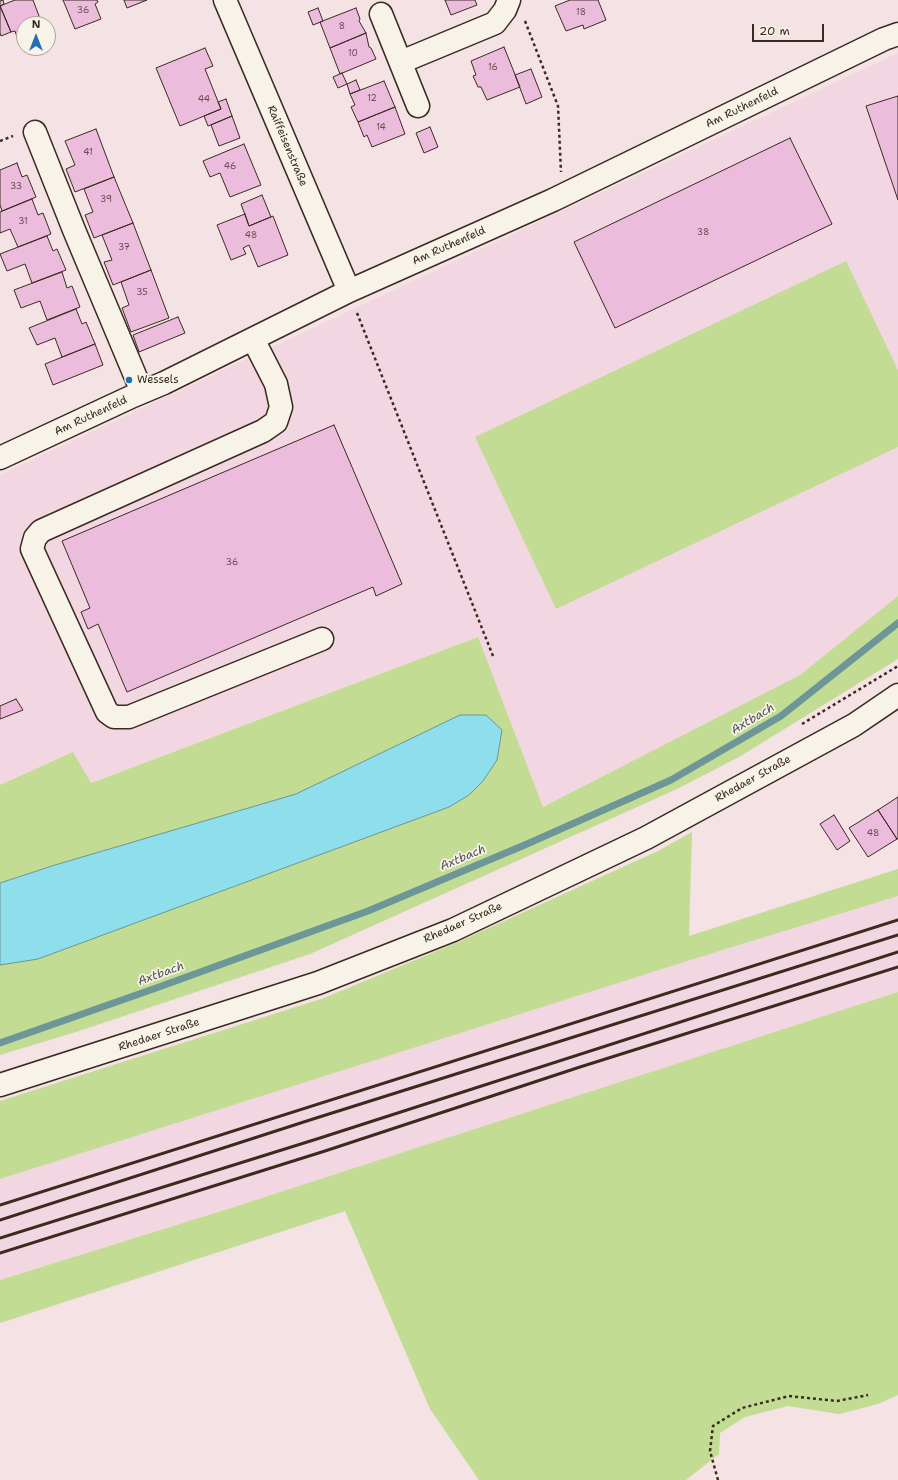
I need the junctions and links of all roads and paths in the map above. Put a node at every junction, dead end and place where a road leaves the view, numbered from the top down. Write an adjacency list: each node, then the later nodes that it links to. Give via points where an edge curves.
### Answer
1 (225, 0): 9 (street, Raiffeisenstraße)
2 (507, 5): 5 (street, via 495,24); 8 (path, via 524,21 558,106 561,181)
3 (381, 14): 5 (street)
4 (898, 34): 8 (street, Am Ruthenfeld)
5 (401, 62): 6 (street)
6 (418, 106)
7 (35, 132): 11 (street)
8 (567, 193): 9 (street, Am Ruthenfeld)
9 (349, 291): 10 (street, Am Ruthenfeld); 14 (path)
10 (253, 339): 11 (street, Am Ruthenfeld); 13 (street, via 276,384 281,407 276,422 263,431 42,531 35,538 32,549 106,712 114,717 129,716)
11 (142, 392): 12 (street, Am Ruthenfeld)
12 (0, 458)
13 (322, 639)
14 (493, 656)
15 (898, 666): 17 (path)
16 (898, 695): 18 (street, Rhedaer Straße, via 854,724 646,838 453,930 318,983)
17 (799, 727)
18 (0, 1086)
19 (868, 1395): 20 (path, via 837,1401 789,1396 742,1408 713,1426 710,1451)
20 (718, 1480)

